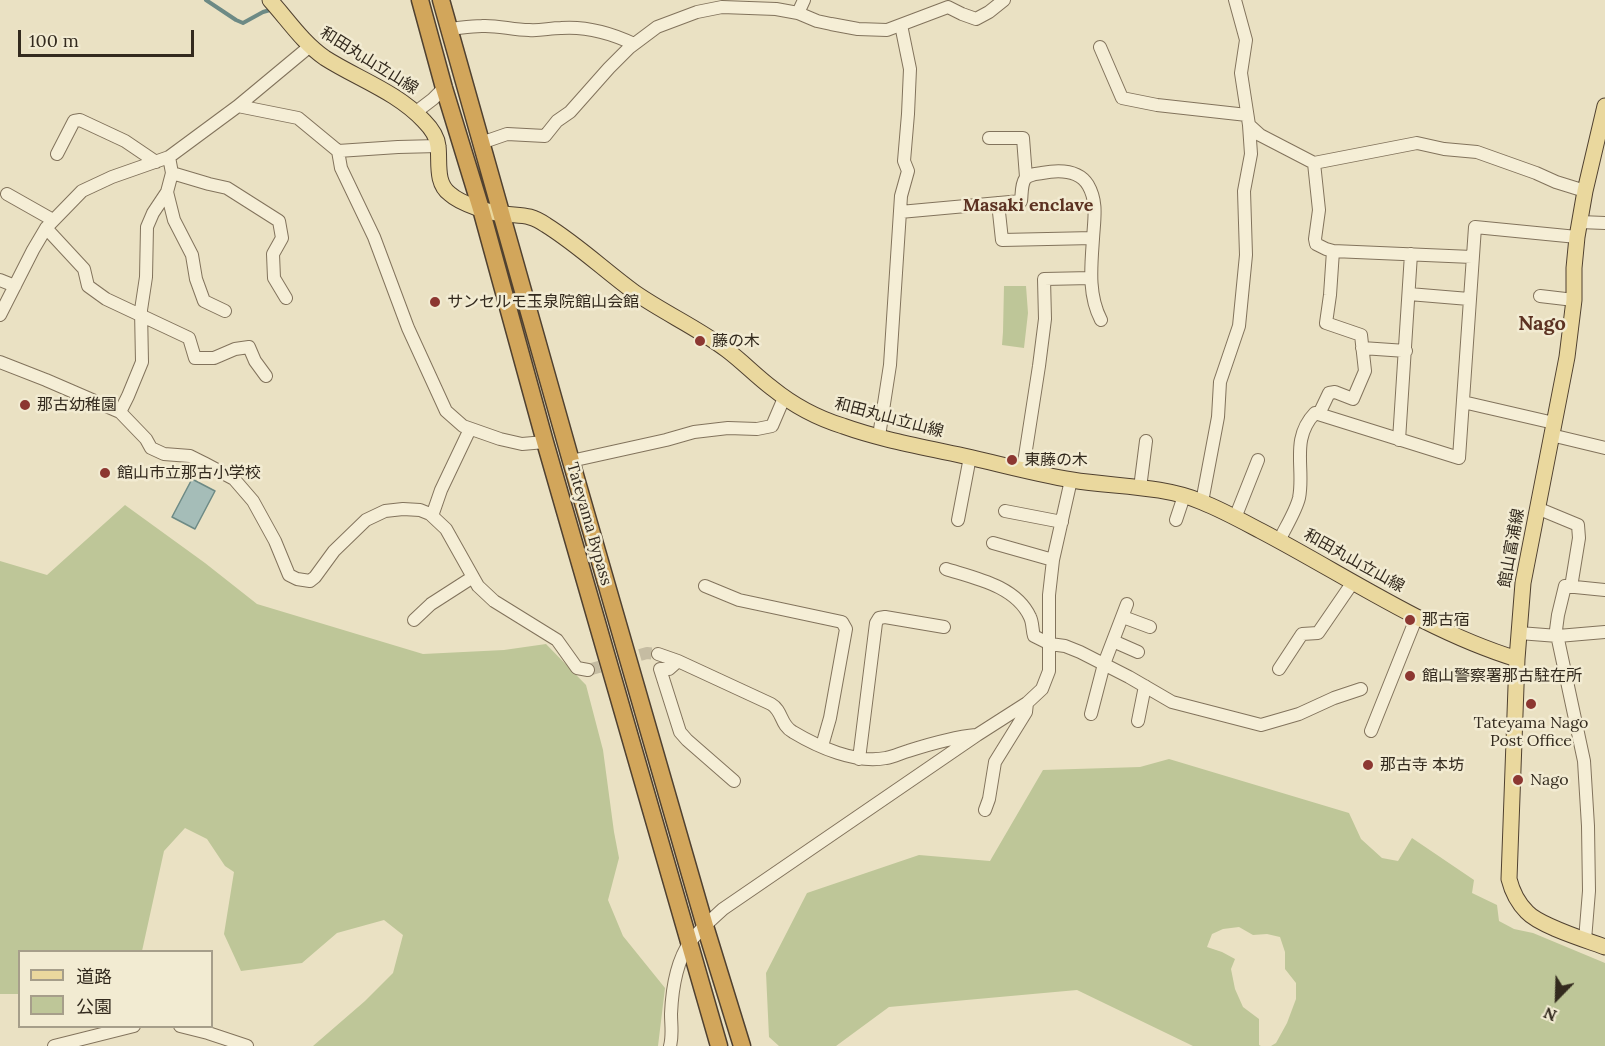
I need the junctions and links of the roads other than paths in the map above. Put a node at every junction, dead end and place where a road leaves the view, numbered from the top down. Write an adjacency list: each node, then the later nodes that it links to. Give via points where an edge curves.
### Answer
1 (271, 0): 12 (main road, 和田丸山立山線)
2 (420, 0): 14 (highway, Tateyama Bypass)
3 (441, 0): 10 (highway, Tateyama Bypass)
4 (804, 0): 8 (street)
5 (1004, 0): 9 (street, via 976,19 948,7)
6 (1235, 0): 18 (street, via 1246,40 1241,74)
7 (776, 4): 8 (street); 11 (street, via 697,12 657,27)
8 (798, 14): 9 (street, via 858,28 887,30)
9 (901, 25): 35 (street, via 910,69 904,161 908,171)
10 (449, 29): 11 (street, via 484,25 541,31 577,28 600,30); 20 (highway, Tateyama Bypass)
11 (634, 44): 20 (street, via 545,136 507,134)
12 (309, 47): 15 (street); 17 (main road, 和田丸山立山線)
13 (1100, 47): 18 (street, via 1122,98)
14 (444, 88): 17 (street); 34 (highway, Tateyama Bypass)
15 (238, 106): 23 (street, via 298,118); 25 (street)
16 (1605, 106): 22 (main road, 館山富浦線)
17 (416, 112): 21 (main road, 和田丸山立山線, via 432,130)
18 (1248, 120): 27 (street, via 1260,135); 78 (street, via 1251,154 1244,191 1246,255 1239,326 1220,382 1218,417)
19 (988, 138): 29 (street, via 1023,138)
20 (481, 143): 36 (highway, Tateyama Bypass)
21 (438, 146): 23 (street); 34 (main road, 和田丸山立山線, via 441,183 447,193)
22 (1600, 150): 30 (main road, 館山富浦線)
23 (338, 151): 64 (street, via 341,168 446,411)
24 (57, 154): 26 (street, via 74,121 80,120 125,141)
25 (169, 157): 26 (street); 28 (street)
26 (156, 162): 38 (street, via 82,191)
27 (1314, 163): 30 (street, via 1417,143 1477,152); 41 (street, via 1319,210 1316,244)
28 (172, 173): 31 (street); 49 (street, via 227,188 279,220 282,238 273,254 274,278)
29 (1026, 177): 33 (street, via 1021,201); 40 (street, via 1065,171 1082,177 1094,201)
30 (1585, 191): 39 (main road, 館山富浦線)
31 (167, 192): 52 (street, via 174,220 192,255 204,301); 54 (street, via 147,227)
32 (7, 194): 38 (street)
33 (998, 203): 35 (street); 40 (street, via 1002,240)
34 (481, 209): 36 (main road, 和田丸山立山線); 69 (highway, Tateyama Bypass)
35 (900, 212): 66 (street, via 890,366)
36 (502, 214): 60 (main road, 和田丸山立山線, via 519,214 544,223 632,290 728,351); 73 (highway, Tateyama Bypass)
37 (1605, 223): 39 (street)
38 (50, 224): 46 (street); 54 (street, via 84,268 88,286)
39 (1578, 229): 43 (street, via 1475,227); 51 (main road, 館山富浦線)
40 (1093, 238): 44 (street)
41 (1333, 250): 42 (street); 56 (street, via 1326,323 1361,334)
42 (1411, 254): 43 (street); 47 (street)
43 (1472, 257): 50 (street)
44 (1091, 278): 55 (street, via 1093,304); 74 (street, via 1044,279 1045,319)
45 (0, 280): 46 (street)
46 (15, 286): 53 (street)
47 (1409, 294): 50 (street); 57 (street)
48 (1540, 297): 51 (street)
49 (286, 298)
50 (1469, 299): 61 (street)
51 (1574, 300): 65 (main road, 館山富浦線)
52 (225, 311)
53 (0, 315)
54 (141, 315): 59 (street, via 189,338 195,358 214,358 249,347); 62 (street, via 142,362)
55 (1101, 320)
56 (1362, 348): 57 (street); 63 (street, via 1365,371 1353,399 1329,393)
57 (1406, 351): 67 (street)
58 (0, 362): 62 (street)
59 (266, 376)
60 (784, 398): 66 (main road, 和田丸山立山線, via 821,418); 73 (street, via 772,426 694,432)
61 (1463, 402): 65 (street); 67 (street, via 1459,458)
62 (120, 412): 81 (street, via 151,448 164,454 190,456 234,479 253,501 289,575 297,579 310,581 315,577 334,551 366,520 403,508)
63 (1319, 414): 67 (street); 86 (street, via 1308,420 1299,447 1299,500)
64 (470, 429): 69 (street, via 522,444); 81 (street)
65 (1553, 429): 70 (street); 79 (main road, 館山富浦線)
66 (879, 436): 71 (main road, 和田丸山立山線)
67 (1399, 440)
68 (1146, 441): 76 (street)
69 (546, 442): 126 (highway, Tateyama Bypass)
70 (1605, 448)
71 (970, 457): 74 (main road, 和田丸山立山線); 83 (street)
72 (1258, 460): 82 (street)
73 (571, 462): 124 (highway, Tateyama Bypass)
74 (1023, 469): 75 (main road, 和田丸山立山線)
75 (1071, 480): 76 (main road, 和田丸山立山線); 85 (street)
76 (1140, 488): 77 (main road, 和田丸山立山線)
77 (1184, 496): 78 (main road, 和田丸山立山線); 84 (street)
78 (1202, 501): 82 (main road, 和田丸山立山線)
79 (1537, 508): 93 (street, via 1578,525); 102 (main road, 館山富浦線, via 1523,583)
80 (1005, 511): 85 (street)
81 (432, 516): 90 (street, via 446,529)
82 (1235, 518): 86 (main road, 和田丸山立山線)
83 (958, 520)
84 (1176, 520)
85 (1062, 522): 88 (street)
86 (1279, 541): 91 (main road, 和田丸山立山線)
87 (993, 543): 88 (street)
88 (1053, 560): 105 (street)
89 (946, 569): 105 (street, via 1012,595 1029,615 1034,636)
90 (473, 577): 98 (street, via 430,604); 112 (street, via 494,601 557,640 577,668)
91 (1353, 582): 97 (main road, 和田丸山立山線); 111 (street, via 1318,633 1302,634)
92 (705, 586): 120 (street, via 739,600 845,625)
93 (1571, 587): 94 (street); 103 (street, via 1565,586)
94 (1605, 590)
95 (1128, 604): 96 (street)
96 (1123, 616): 100 (street); 104 (street)
97 (1417, 616): 108 (main road, 和田丸山立山線, via 1452,635); 118 (street)
98 (414, 620)
99 (944, 627): 121 (street, via 879,618)
100 (1150, 627)
101 (1605, 632): 103 (street)
102 (1520, 633): 103 (street); 108 (main road, 館山富浦線)
103 (1558, 636): 125 (street, via 1584,761 1589,891)
104 (1113, 641): 106 (street); 110 (street)
105 (1050, 644): 110 (street, via 1065,646); 115 (street, via 1046,680)
106 (1138, 652)
107 (658, 654): 109 (street)
108 (1517, 658): 125 (main road, 館山富浦線, via 1509,879 1527,913)
109 (678, 662): 120 (street, via 771,704 780,711 791,731); 122 (street, via 669,669 660,669 680,732)
110 (1104, 664): 113 (street); 116 (street)
111 (1279, 669)
112 (588, 670)
113 (1145, 686): 114 (street, via 1172,702 1261,725); 117 (street)
114 (1361, 689)
115 (1027, 703): 119 (street); 123 (street, via 1026,712 995,762)
116 (1091, 714)
117 (1138, 721)
118 (1371, 731)
119 (977, 735): 121 (street, via 885,758); 124 (street, via 723,909)
120 (822, 746): 121 (street)
121 (859, 759)
122 (734, 781)
123 (985, 810)
124 (705, 926): 126 (street); 134 (highway, Tateyama Bypass)
125 (1585, 940): 127 (main road, 館山富浦線)
126 (690, 942): 132 (street, via 676,975); 133 (highway, Tateyama Bypass)
127 (1605, 947)
128 (127, 1028): 130 (street)
129 (188, 1028): 131 (street)
130 (54, 1046)
131 (247, 1046)
132 (670, 1046)
133 (719, 1046)
134 (742, 1046)

